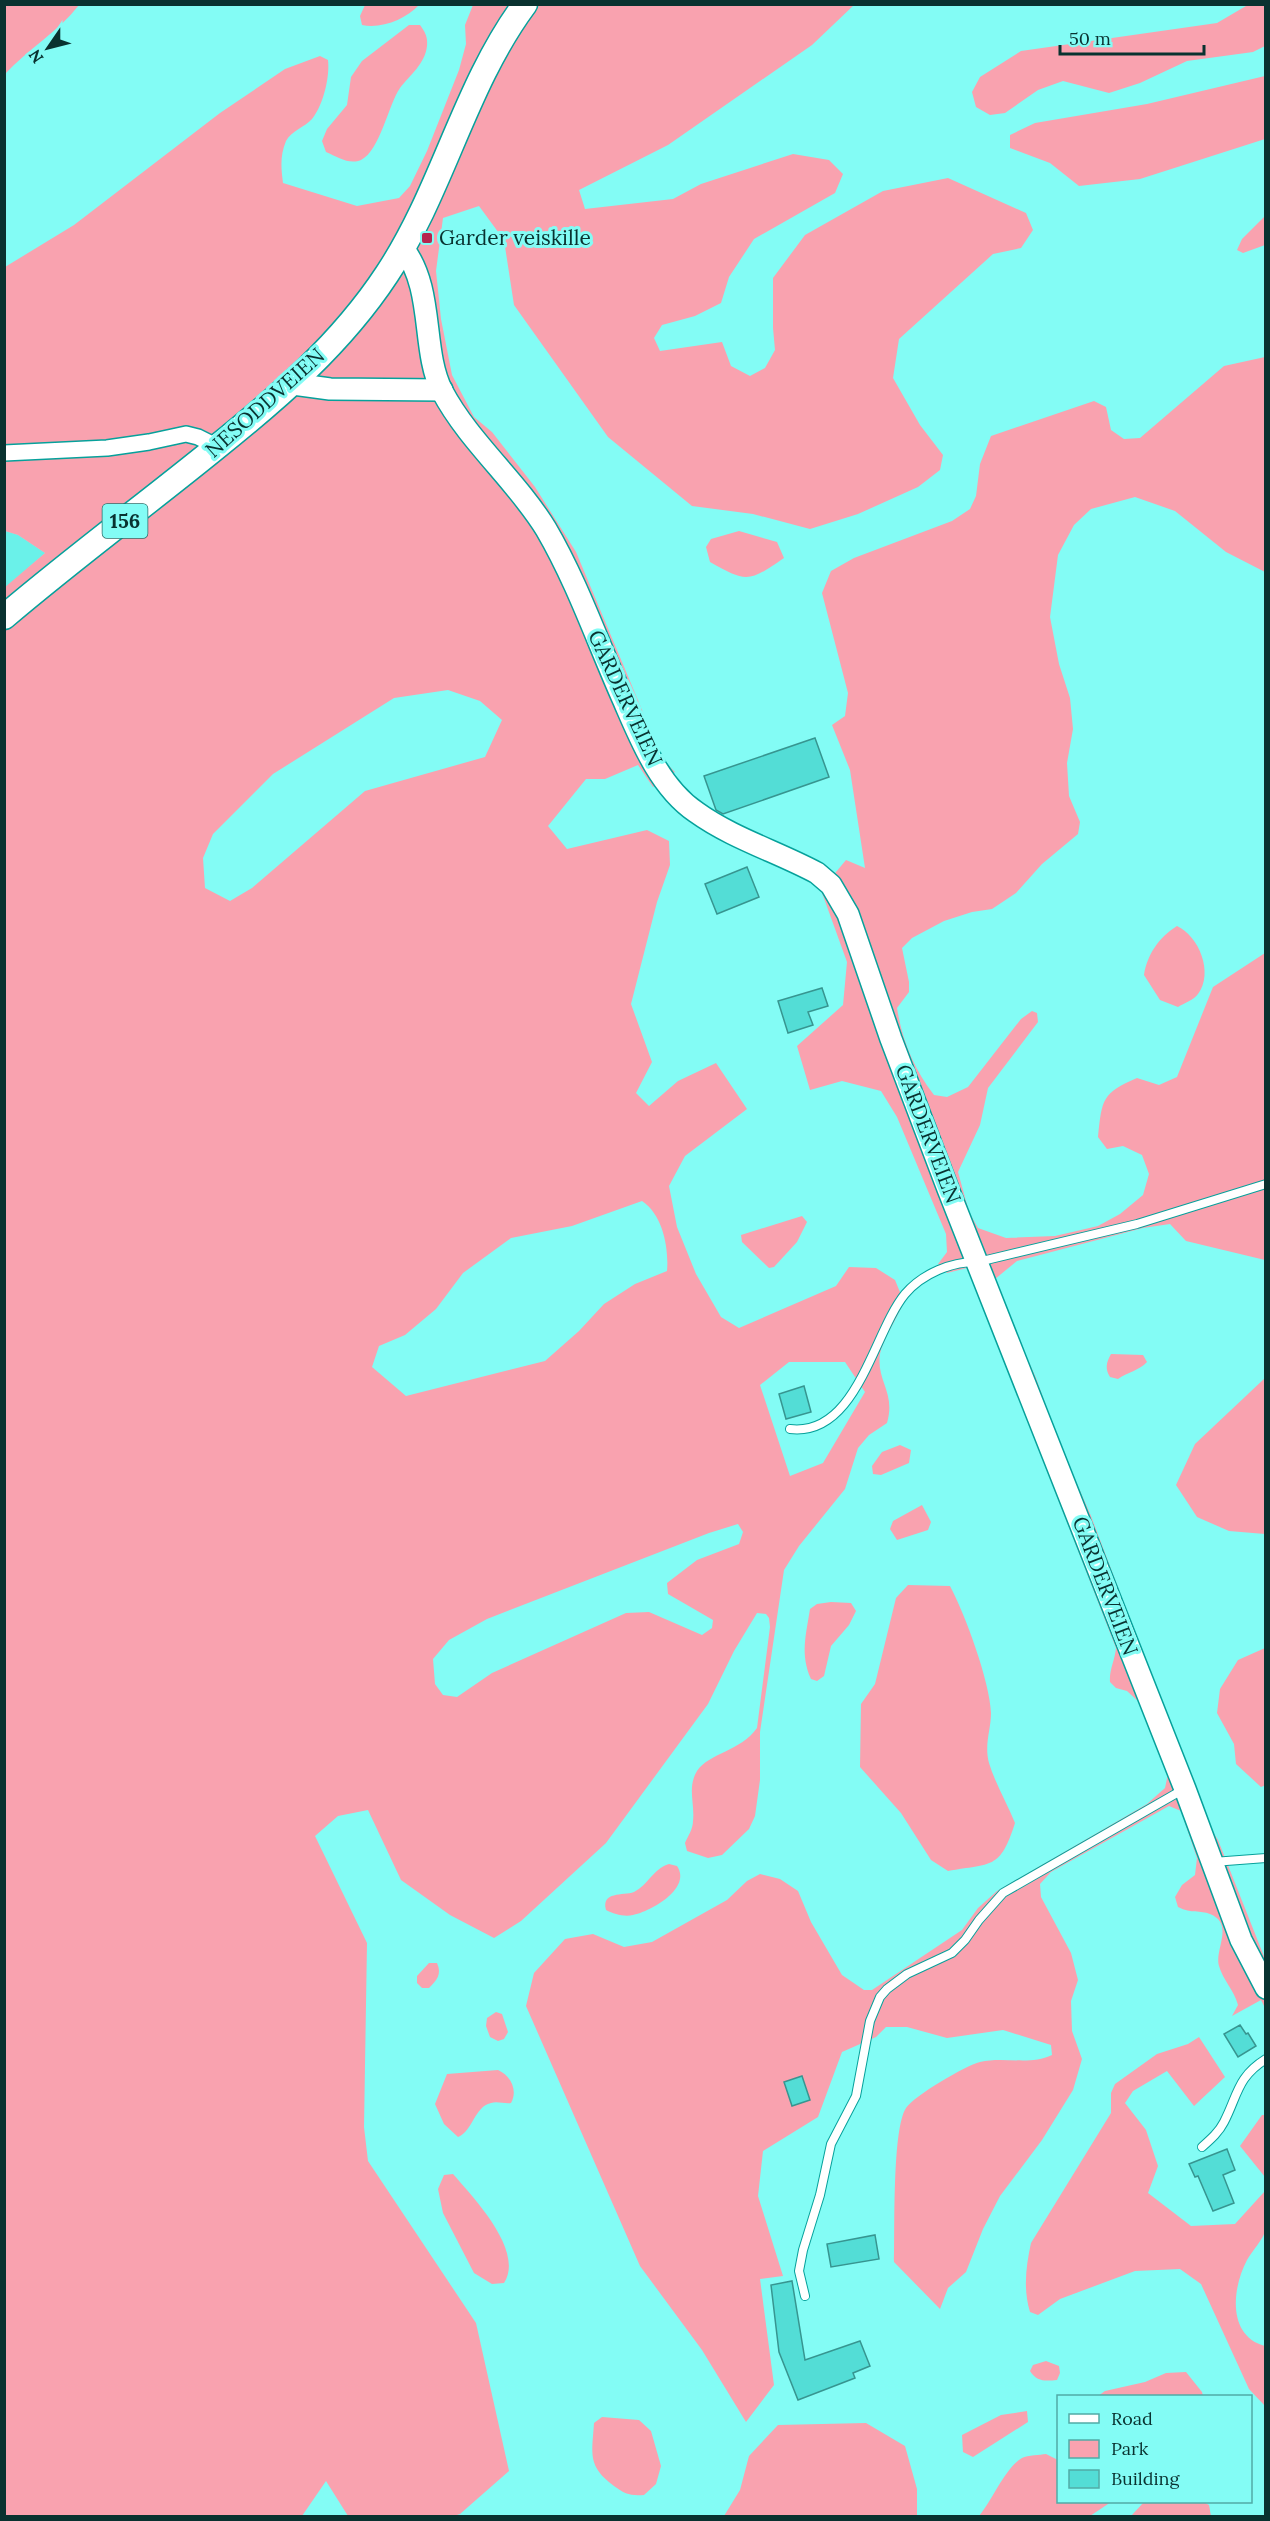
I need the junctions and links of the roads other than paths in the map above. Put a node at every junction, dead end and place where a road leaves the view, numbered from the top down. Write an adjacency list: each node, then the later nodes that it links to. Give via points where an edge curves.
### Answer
1 (525, 4): 2 (main road, NESODDVEIEN / 156, via 496,47)
2 (403, 248): 3 (main road, NESODDVEIEN / 156, via 357,314); 4 (street, GARDERVEIEN, via 421,287)
3 (293, 384): 4 (street, via 330,389); 5 (main road, NESODDVEIEN / 156)
4 (442, 390): 9 (street, GARDERVEIEN, via 546,530 639,736 677,796 695,812 817,873 839,898)
5 (218, 447): 6 (street, via 186,434 107,448); 7 (main road, NESODDVEIEN / 156)
6 (4, 453)
7 (4, 617)
8 (1266, 1184): 9 (lane, via 1137,1224)
9 (978, 1262): 10 (lane, via 954,1264 921,1280 905,1294 850,1397 818,1425 801,1431); 11 (street, GARDERVEIEN)
10 (790, 1429)
11 (1185, 1789): 13 (street, GARDERVEIEN); 17 (lane, via 1003,1893 952,1953 898,1979 880,1997 870,2021 856,2096 831,2144 803,2250 799,2271)
12 (1266, 1858): 13 (lane)
13 (1212, 1862): 14 (street, GARDERVEIEN, via 1241,1940)
14 (1266, 1988)
15 (1266, 2060): 16 (lane, via 1243,2078 1225,2120)
16 (1202, 2147)
17 (806, 2296)

